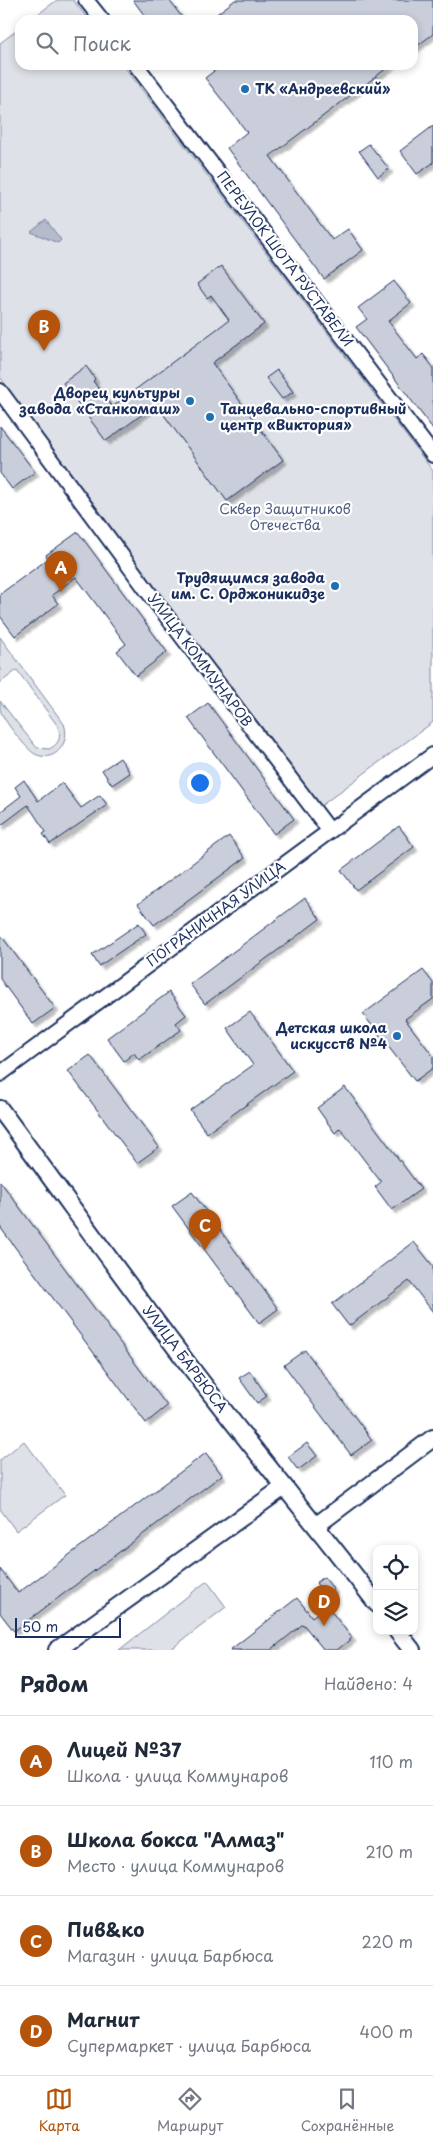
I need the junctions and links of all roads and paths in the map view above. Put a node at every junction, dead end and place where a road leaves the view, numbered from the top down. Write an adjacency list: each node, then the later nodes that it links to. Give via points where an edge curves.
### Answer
1 (86, 0): 2 (street)
2 (98, 15)
3 (140, 70): 5 (street, ПЕРЕУЛОК ШОТА РУСТАВЕЛИ)
4 (0, 391): 7 (street, УЛИЦА КОММУНАРОВ)
5 (433, 455)
6 (433, 755): 7 (street, ПОГРАНИЧНАЯ УЛИЦА)
7 (330, 831): 8 (street, ПОГРАНИЧНАЯ УЛИЦА)
8 (0, 1074)
9 (0, 1109): 11 (street, УЛИЦА БАРБЮСА)
10 (433, 1438): 12 (street)
11 (284, 1487): 12 (street, УЛИЦА БАРБЮСА); 15 (street)
12 (317, 1525): 13 (street, УЛИЦА БАРБЮСА)
13 (373, 1599)
14 (400, 1635): 16 (street)
15 (57, 1650)
16 (412, 1650)

